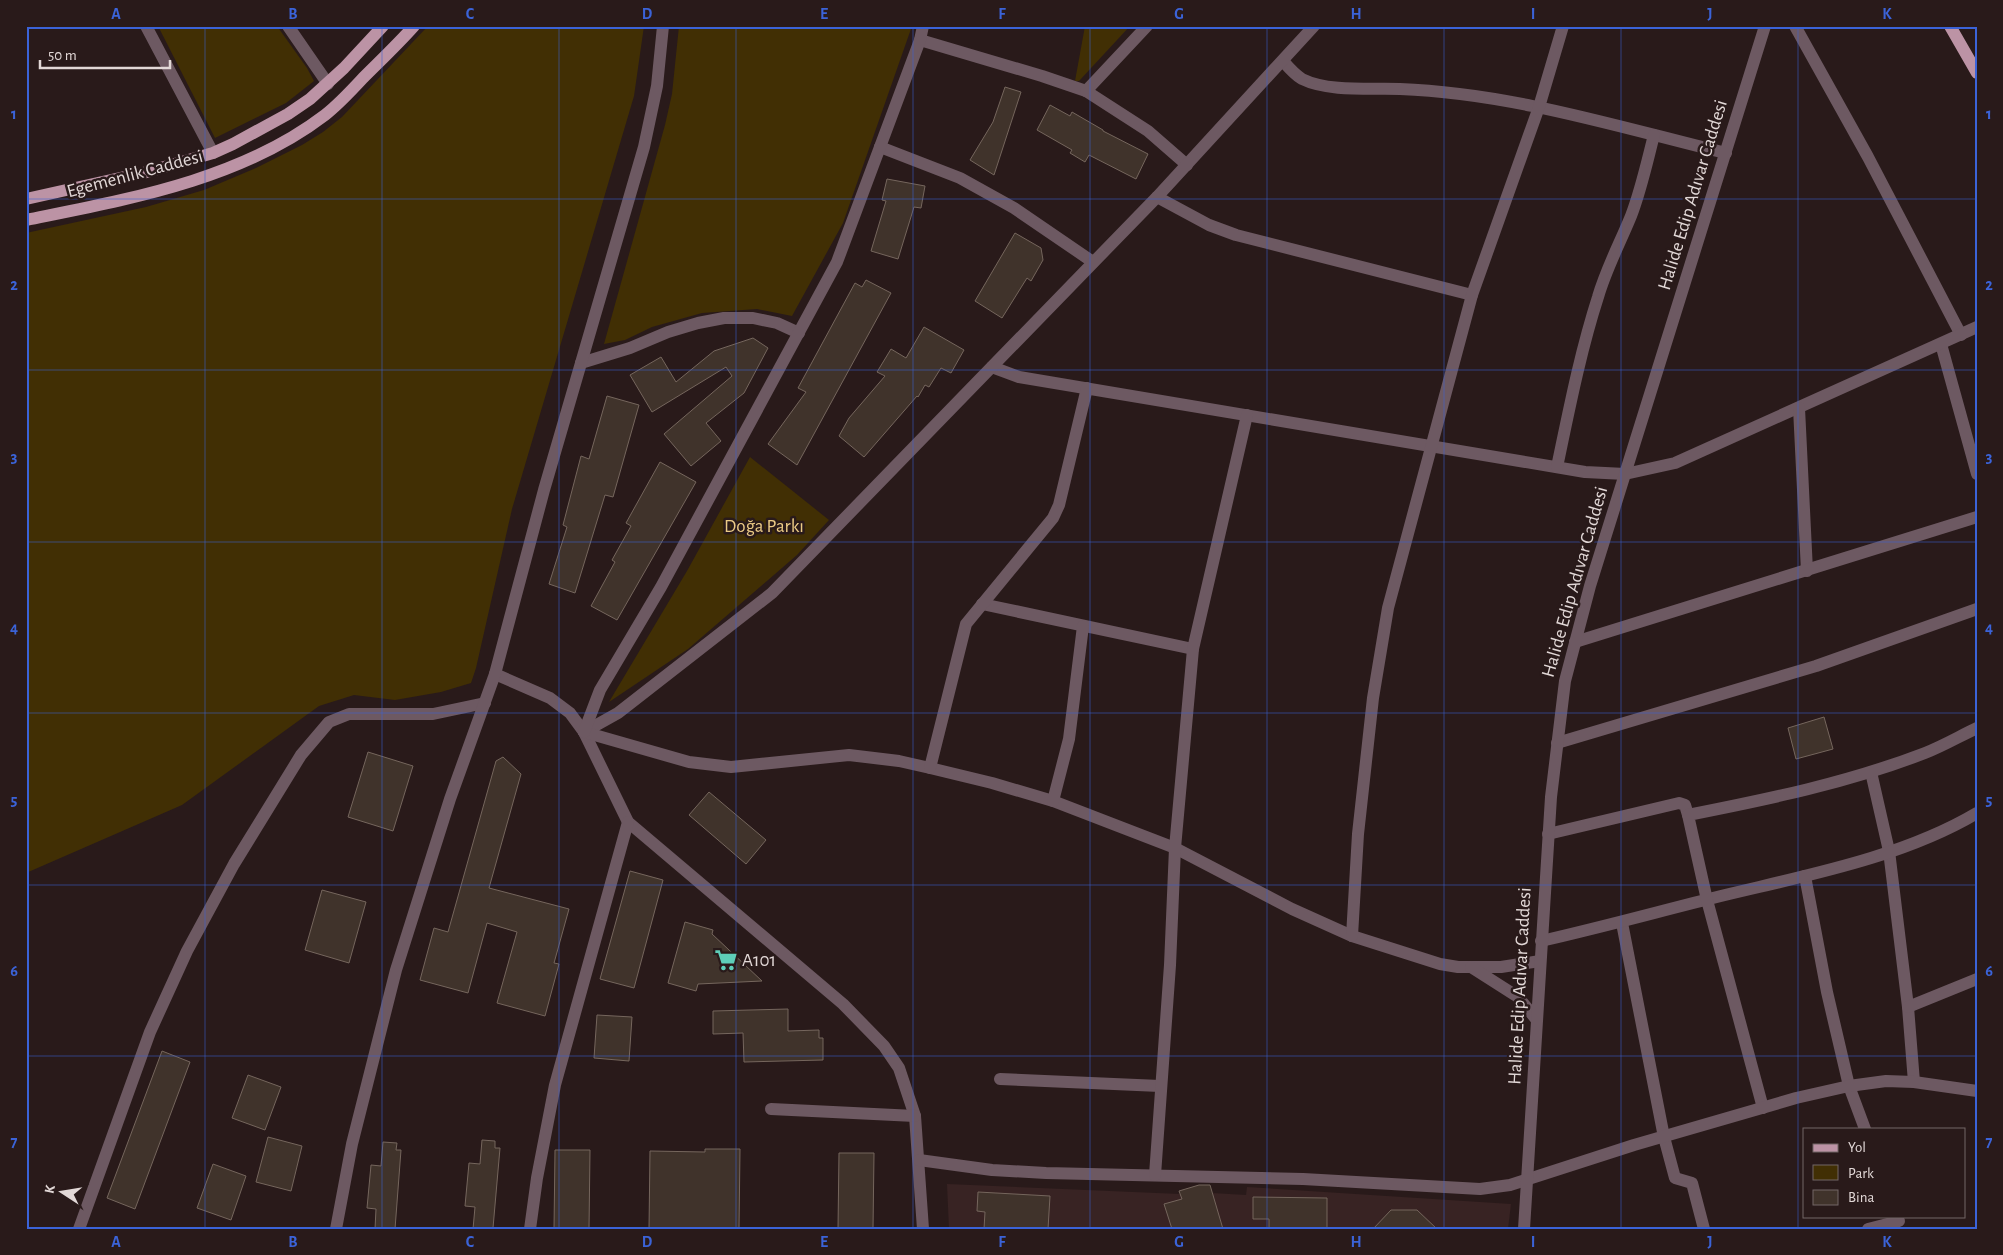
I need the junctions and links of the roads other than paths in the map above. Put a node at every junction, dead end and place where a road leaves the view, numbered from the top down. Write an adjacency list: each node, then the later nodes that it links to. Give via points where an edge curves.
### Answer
1 (146, 26): 22 (street)
2 (288, 26): 16 (street)
3 (383, 26): 16 (main road, Egemenlik Caddesi)
4 (414, 26): 26 (main road, Egemenlik Caddesi, via 336,106 299,133 266,151 196,180 162,190)
5 (663, 26): 33 (street, via 658,86 644,147)
6 (923, 26): 13 (street)
7 (1148, 26): 17 (street)
8 (1314, 26): 14 (street)
9 (1563, 26): 18 (street)
10 (1764, 26): 21 (street, Halide Edip Adıvar Caddesi)
11 (1795, 26): 31 (street, via 1868,157)
12 (1950, 26): 15 (main road)
13 (920, 40): 17 (street); 20 (street)
14 (1283, 61): 18 (street, via 1296,75 1314,84 1440,90); 23 (street)
15 (1976, 69)
16 (328, 84): 22 (main road, Egemenlik Caddesi, via 288,114)
17 (1086, 91): 23 (street, via 1148,131)
18 (1539, 108): 19 (street); 28 (street)
19 (1654, 136): 21 (street); 39 (street, via 1631,215 1598,297)
20 (880, 148): 27 (street, via 960,178 1014,208); 30 (street, via 837,262)
21 (1726, 152): 40 (street, Halide Edip Adıvar Caddesi)
22 (213, 153): 25 (main road, Egemenlik Caddesi, via 147,172)
23 (1187, 165): 24 (street)
24 (1157, 197): 27 (street); 28 (street, via 1209,225 1236,235)
25 (26, 199)
26 (26, 220)
27 (1093, 262): 34 (street)
28 (1472, 295): 38 (street)
29 (1977, 327): 31 (street)
30 (799, 333): 33 (street, via 753,318 724,318 698,323); 52 (street, via 661,587 600,690)
31 (1960, 335): 32 (street)
32 (1941, 344): 36 (street); 41 (street)
33 (581, 363): 49 (street)
34 (992, 367): 35 (street, via 1019,377); 52 (street, via 772,593 618,713)
35 (1087, 388): 37 (street); 44 (street, via 1060,505 1053,518)
36 (1799, 408): 40 (street, via 1675,463); 43 (street)
37 (1247, 415): 38 (street); 48 (street)
38 (1431, 447): 39 (street); 66 (street, via 1382,635 1358,834)
39 (1557, 467): 40 (street)
40 (1625, 474): 47 (street, Halide Edip Adıvar Caddesi)
41 (1977, 474)
42 (1977, 517): 43 (street)
43 (1807, 571): 47 (street)
44 (982, 604): 46 (street); 54 (street, via 966,624)
45 (1977, 609): 53 (street, via 1816,666)
46 (1083, 626): 48 (street); 56 (street, via 1069,738)
47 (1575, 642): 53 (street, Halide Edip Adıvar Caddesi, via 1565,681)
48 (1193, 649): 61 (street)
49 (495, 674): 50 (street); 52 (street, via 550,698 570,713)
50 (485, 703): 87 (street, via 432,714 349,714 329,722 301,755 234,864 187,951 150,1032); 88 (street, via 450,799 396,970 352,1144)
51 (1977, 728): 55 (street, via 1927,752)
52 (584, 732): 54 (street, via 689,762 731,767 849,755); 59 (street)
53 (1557, 743): 60 (street, Halide Edip Adıvar Caddesi)
54 (930, 768): 56 (street, via 992,782)
55 (1870, 772): 58 (street, via 1768,800); 62 (street)
56 (1053, 801): 61 (street)
57 (1977, 813): 62 (street, via 1958,824)
58 (1688, 814): 60 (street, via 1685,805 1679,803); 64 (street)
59 (628, 822): 80 (street, via 843,1004 884,1046 899,1068); 89 (street, via 555,1085)
60 (1548, 834): 67 (street, Halide Edip Adıvar Caddesi)
61 (1175, 848): 66 (street, via 1292,909); 75 (street)
62 (1889, 851): 63 (street); 71 (street)
63 (1805, 876): 64 (street); 76 (street)
64 (1707, 900): 65 (street); 78 (street)
65 (1622, 922): 67 (street); 82 (street)
66 (1352, 936): 69 (street, via 1440,964)
67 (1541, 941): 68 (street, Halide Edip Adıvar Caddesi)
68 (1540, 961): 69 (street, via 1501,967); 72 (street, Halide Edip Adıvar Caddesi)
69 (1471, 967): 72 (street, via 1518,997)
70 (1977, 979): 71 (street)
71 (1908, 1007): 74 (street)
72 (1536, 1019): 85 (street, Halide Edip Adıvar Caddesi)
73 (1000, 1078): 75 (street)
74 (1914, 1082): 76 (street, via 1886,1081); 77 (street)
75 (1160, 1086): 84 (street)
76 (1849, 1086): 78 (street); 81 (street)
77 (1977, 1091)
78 (1763, 1108): 82 (street)
79 (771, 1109): 80 (street)
80 (915, 1116): 83 (street)
81 (1865, 1128)
82 (1664, 1137): 85 (street); 92 (street, via 1675,1178 1692,1183)
83 (919, 1160): 84 (street, via 1054,1174); 90 (street)
84 (1155, 1175): 85 (street, via 1303,1179 1480,1190)
85 (1528, 1178): 91 (street, Halide Edip Adıvar Caddesi)
86 (1899, 1222): 93 (street)
87 (79, 1229)
88 (336, 1229)
89 (530, 1229)
90 (923, 1229)
91 (1524, 1229)
92 (1704, 1229)
93 (1868, 1229)

